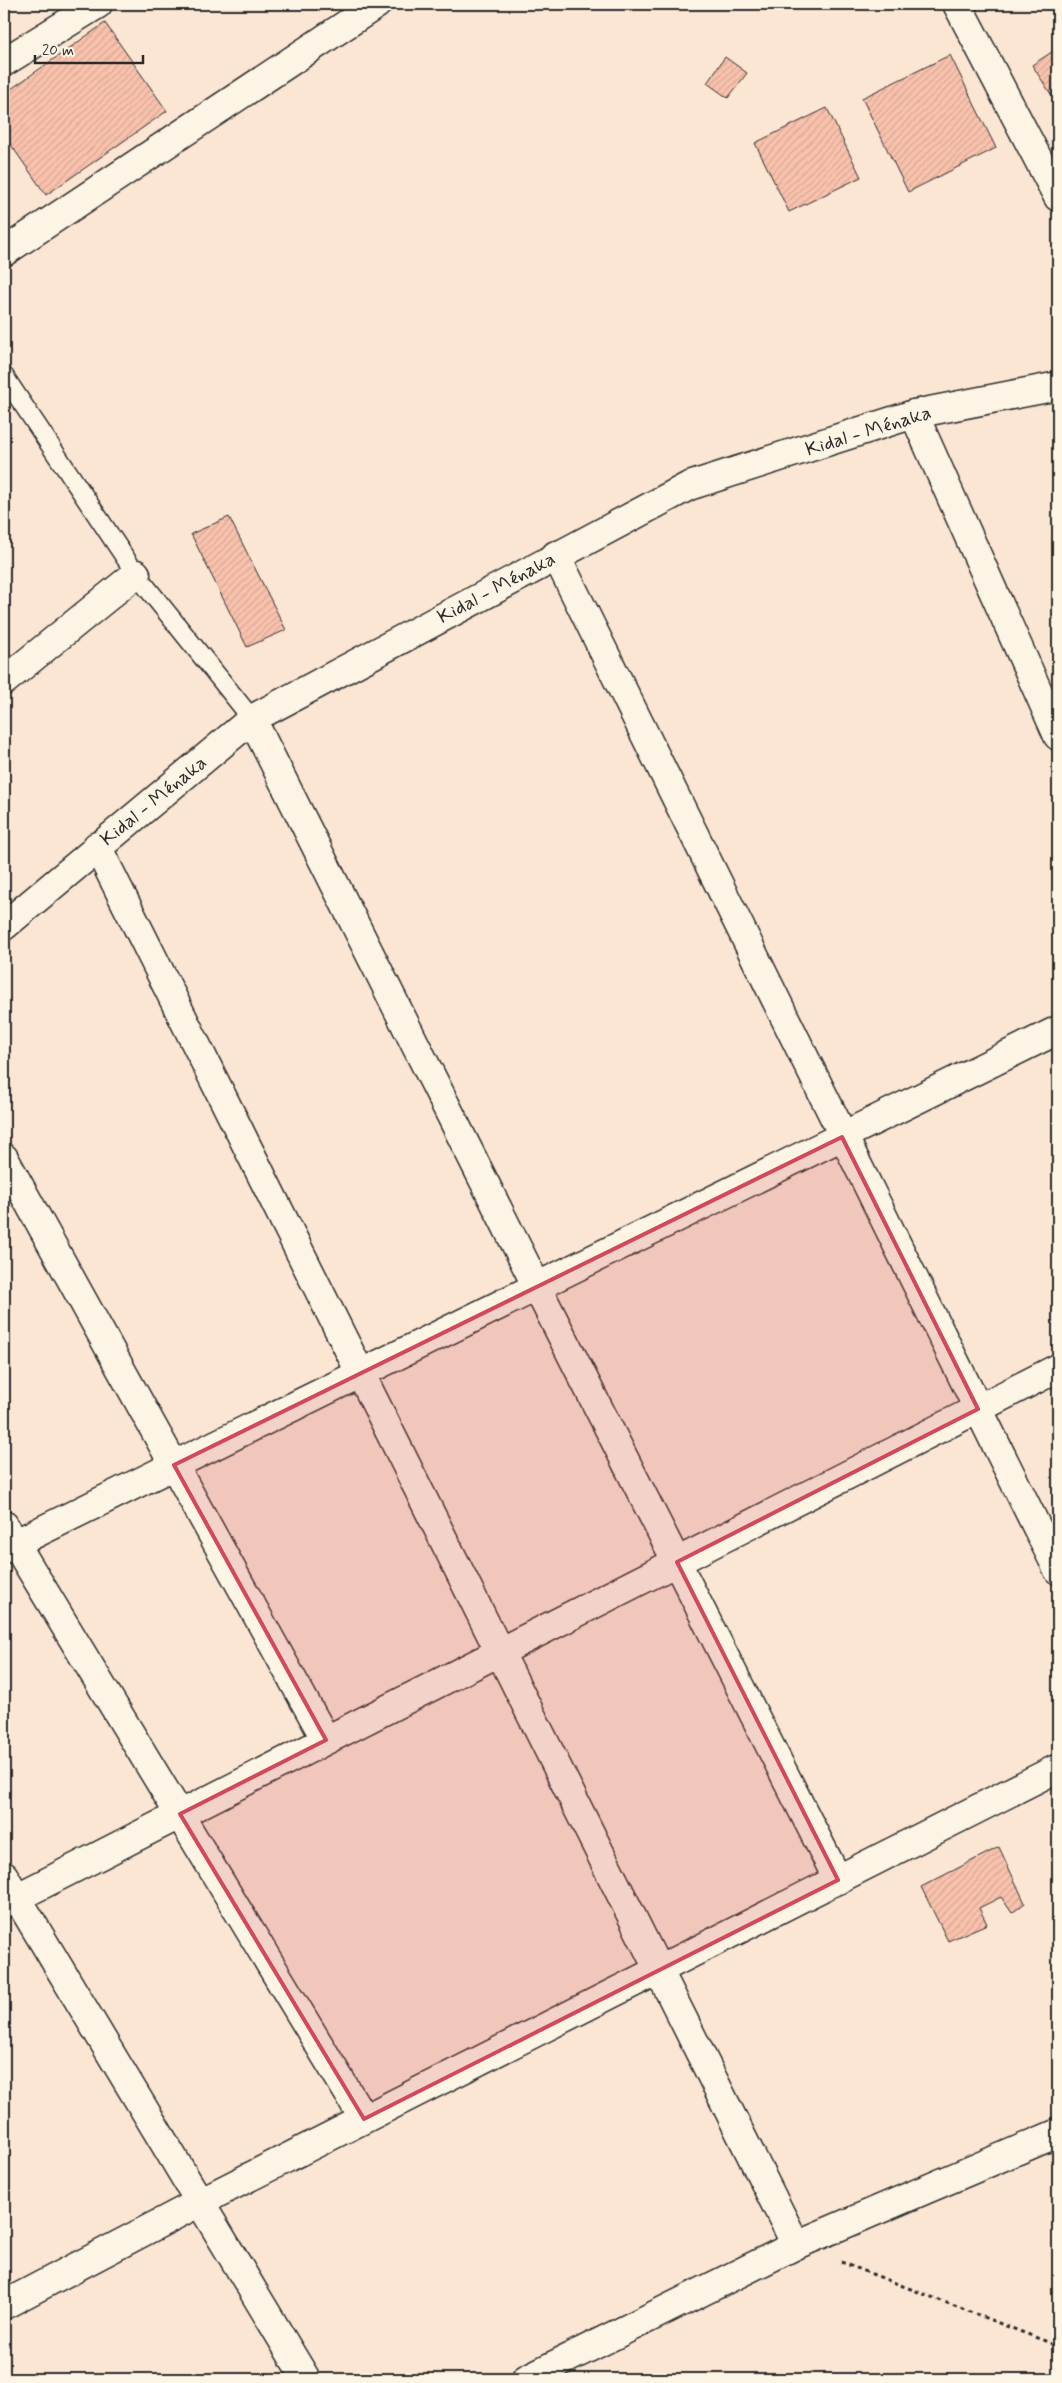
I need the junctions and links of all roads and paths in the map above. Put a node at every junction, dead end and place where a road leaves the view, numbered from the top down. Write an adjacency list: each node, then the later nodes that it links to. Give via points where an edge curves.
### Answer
1 (98, 4): 5 (street)
2 (377, 4): 4 (street)
3 (957, 4): 6 (street)
4 (346, 12): 7 (street)
5 (4, 62)
6 (1058, 197)
7 (4, 252)
8 (4, 376): 12 (lane)
9 (1058, 386): 10 (street, Kidal - Ménaka)
10 (914, 414): 11 (street, Kidal - Ménaka, via 688,486); 15 (street)
11 (556, 555): 14 (street, Kidal - Ménaka); 19 (street)
12 (136, 574): 13 (street); 14 (lane)
13 (4, 681)
14 (252, 719): 16 (street, Kidal - Ménaka); 21 (street)
15 (1058, 736)
16 (97, 846): 17 (street, Kidal - Ménaka); 23 (street)
17 (4, 926)
18 (1058, 1030): 19 (street)
19 (842, 1137): 21 (street); 24 (street)
20 (4, 1158): 25 (street)
21 (536, 1286): 23 (street); 27 (street)
22 (1058, 1368): 24 (street)
23 (360, 1373): 25 (street); 29 (street)
24 (978, 1409): 27 (street); 28 (street)
25 (174, 1465): 26 (street); 30 (street)
26 (8, 1539): 32 (street)
27 (676, 1562): 29 (street); 33 (street)
28 (1058, 1570)
29 (500, 1652): 30 (street); 35 (street)
30 (326, 1740): 32 (street)
31 (1058, 1768): 33 (street)
32 (180, 1814): 34 (street); 36 (street)
33 (838, 1880): 35 (street)
34 (8, 1893): 38 (street)
35 (659, 1970): 36 (street); 39 (street)
36 (364, 2120): 38 (street)
37 (1058, 2133): 39 (street)
38 (200, 2202): 40 (street); 42 (street)
39 (796, 2245): 41 (path); 43 (street)
40 (4, 2305)
41 (1058, 2346)
42 (306, 2379)
43 (526, 2379)

